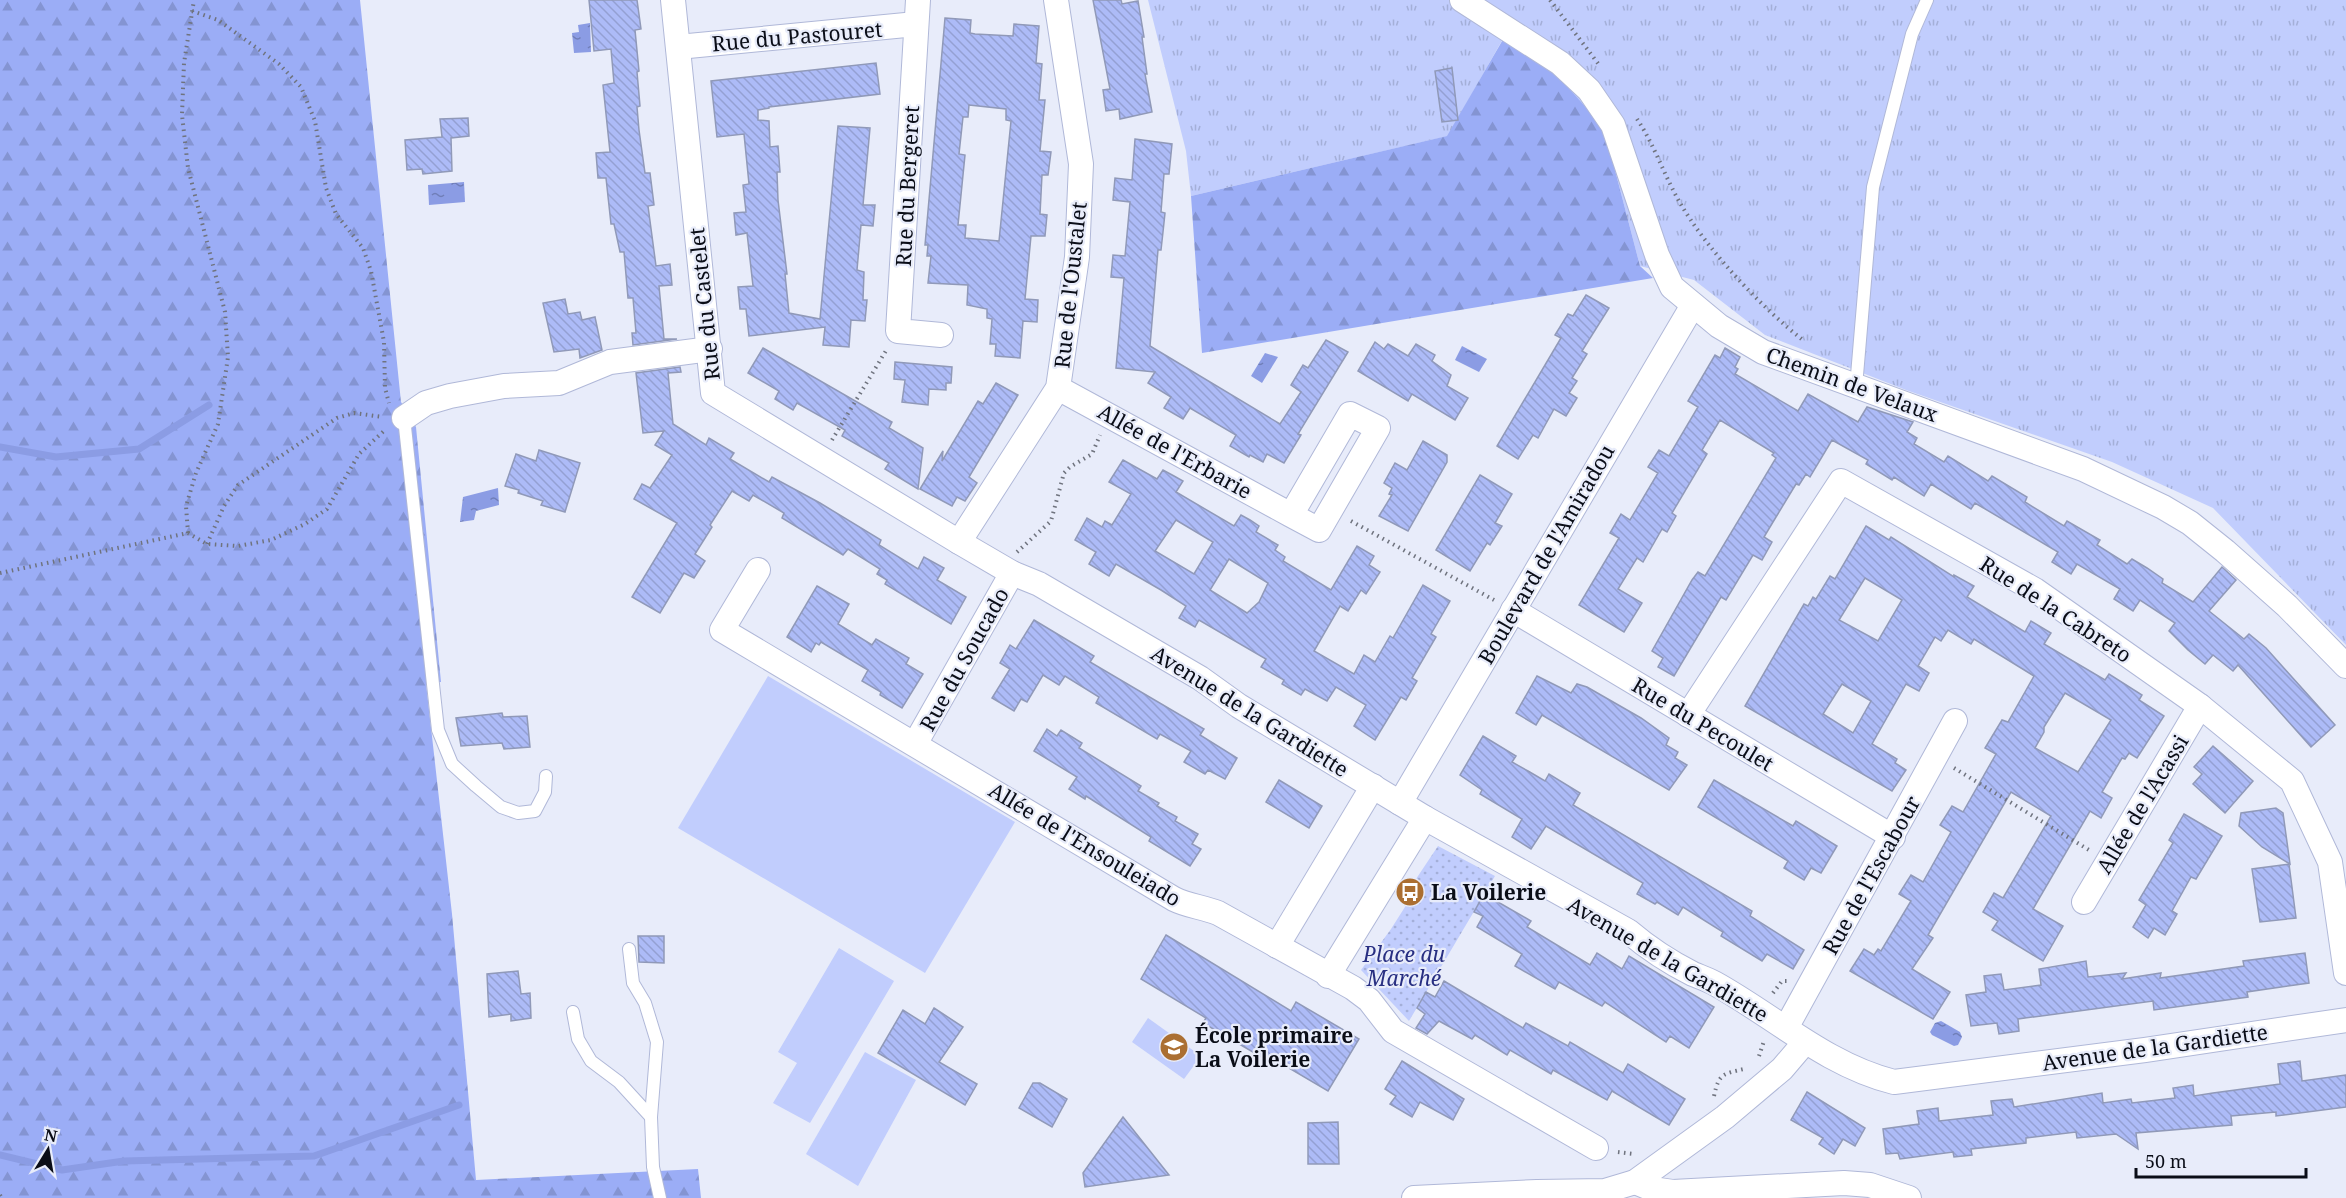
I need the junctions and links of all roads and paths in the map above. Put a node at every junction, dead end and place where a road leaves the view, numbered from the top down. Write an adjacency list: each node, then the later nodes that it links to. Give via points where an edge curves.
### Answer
1 (194, 0): 8 (path)
2 (673, 0): 10 (street, Rue du Castelet)
3 (918, 0): 9 (street, Rue du Bergeret)
4 (1056, 0): 19 (street, Rue de l'Oustalet, via 1081,164 1077,257)
5 (1462, 0): 13 (street, Chemin de Velaux, via 1560,63 1589,90 1613,125 1657,255 1672,287)
6 (1550, 0): 11 (path)
7 (1927, 0): 18 (lane, via 1912,34 1873,187)
8 (192, 11): 21 (path, via 218,20 279,64 301,87 315,121 326,188 336,214 363,248 371,271 384,342 385,388); 25 (path, via 182,115 188,168 225,312 228,357 218,424 186,506)
9 (916, 24): 10 (street, Rue du Pastouret); 14 (street, Rue du Bergeret)
10 (678, 47): 17 (street, Rue du Castelet)
11 (1606, 74)
12 (1635, 116): 16 (path, via 1679,202 1708,244 1774,317)
13 (1693, 304): 18 (street, Chemin de Velaux, via 1719,326 1763,352); 31 (street, Boulevard de l'Amiradou)
14 (898, 331): 15 (street); 22 (path)
15 (941, 335)
16 (1814, 347)
17 (710, 350): 21 (street, via 610,362 559,383 504,386 450,396 426,404); 22 (street, Rue du Castelet, via 713,393)
18 (1856, 387): 32 (street, Chemin de Velaux, via 2083,469 2163,507 2225,551)
19 (1059, 388): 20 (street, Allée de l'Erbarie); 26 (street, Rue de l'Oustalet)
20 (1105, 413): 24 (street, Allée de l'Erbarie); 29 (path, via 1092,454 1064,473 1051,521)
21 (399, 421): 27 (path, via 359,454 327,509 304,524 270,540 238,546); 27 (path, via 354,412 337,418 238,485); 38 (lane, via 438,730 452,764 501,807 518,813 536,811 545,792)
22 (821, 459): 26 (street, Rue du Castelet)
23 (1330, 510): 24 (street, Allée de l'Erbarie, via 1319,530); 24 (street, Allée de l'Erbarie, via 1378,428 1350,414); 31 (path)
24 (1291, 515)
25 (188, 533): 27 (path); 30 (path)
26 (959, 542): 29 (street, Avenue de la Gardiette)
27 (207, 544)
28 (758, 570): 36 (street, Allée de l'Ensouleiado, via 722,630)
29 (1006, 570): 36 (street, Rue du Soucado); 39 (street, Avenue de la Gardiette, via 1039,584 1200,678 1239,706)
30 (0, 573)
31 (1513, 610): 34 (street, Rue du Pecoulet); 40 (street, Boulevard de l'Amiradou)
32 (2346, 666)
33 (2200, 706): 34 (street, Rue de la Cabreto, via 2035,590 1840,481); 43 (street, Allée de l'Acassi); 47 (street, Rue de la Cabreto, via 2292,781 2330,862)
34 (1688, 715): 42 (street, Rue du Pecoulet)
35 (1955, 721): 37 (street, Rue de l'Escabour)
36 (915, 744): 45 (street, Allée de l'Ensouleiado, via 1187,905 1218,913)
37 (1936, 757): 42 (street, Rue de l'Escabour); 43 (path)
38 (546, 776)
39 (1373, 786): 40 (street, Avenue de la Gardiette); 45 (street)
40 (1400, 803): 41 (street, Avenue de la Gardiette)
41 (1425, 818): 48 (street); 51 (street, Avenue de la Gardiette, via 1628,931 1649,949 1713,982)
42 (1893, 837): 51 (street, Rue de l'Escabour)
43 (2108, 861): 44 (street, Allée de l'Acassi)
44 (2084, 902)
45 (1277, 946): 48 (street, Allée de l'Ensouleiado)
46 (629, 949): 52 (lane, via 633,983 645,1003 657,1042)
47 (2346, 973)
48 (1328, 976): 53 (street, Allée de l'Ensouleiado, via 1369,1000 1394,1031)
49 (573, 1012): 52 (lane, via 578,1039 591,1061 619,1082)
50 (2346, 1020): 51 (street, Avenue de la Gardiette, via 1894,1082 1871,1076)
51 (1796, 1035): 54 (street, Rue de l'Escabour, via 1782,1069 1725,1117)
52 (651, 1117): 55 (lane, via 653,1167)
53 (1596, 1148)
54 (1635, 1182): 56 (street, via 1605,1191); 57 (street, via 1673,1192 1844,1183 1870,1185)
55 (660, 1198)
56 (1414, 1198)
57 (1909, 1198)

